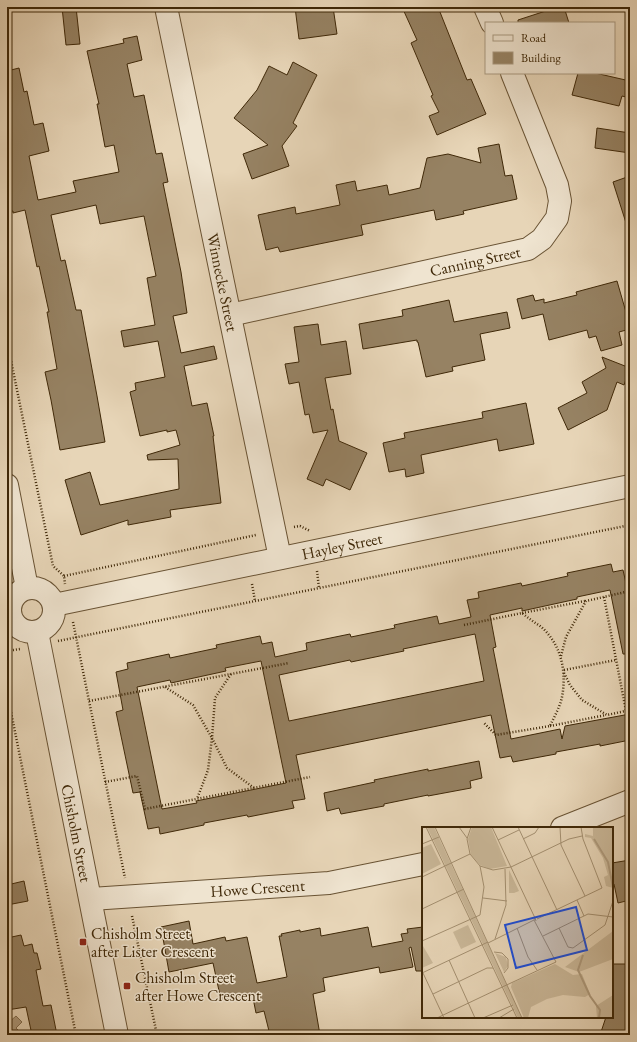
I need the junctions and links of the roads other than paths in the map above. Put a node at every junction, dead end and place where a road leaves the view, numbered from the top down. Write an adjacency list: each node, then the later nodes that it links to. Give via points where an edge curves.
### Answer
1 (166, 7): 5 (street, Winnecke Street)
2 (485, 7): 3 (street)
3 (492, 22)
4 (512, 74): 5 (street, Canning Street, via 557,185 560,201 558,218 542,239 528,249)
5 (230, 314): 8 (street, Winnecke Street)
6 (7, 485): 9 (street)
7 (630, 486): 8 (street, Hayley Street)
8 (280, 558): 10 (street, Hayley Street)
9 (28, 588): 10 (street, via 41,589); 11 (street, via 15,594)
10 (61, 603): 12 (street)
11 (8, 614): 12 (street, via 17,626)
12 (38, 638): 16 (street, Chisholm Street)
13 (630, 801): 14 (street)
14 (565, 827)
15 (422, 864): 16 (street, Howe Crescent, via 329,883)
16 (91, 899): 17 (street, Chisholm Street)
17 (117, 1035)

